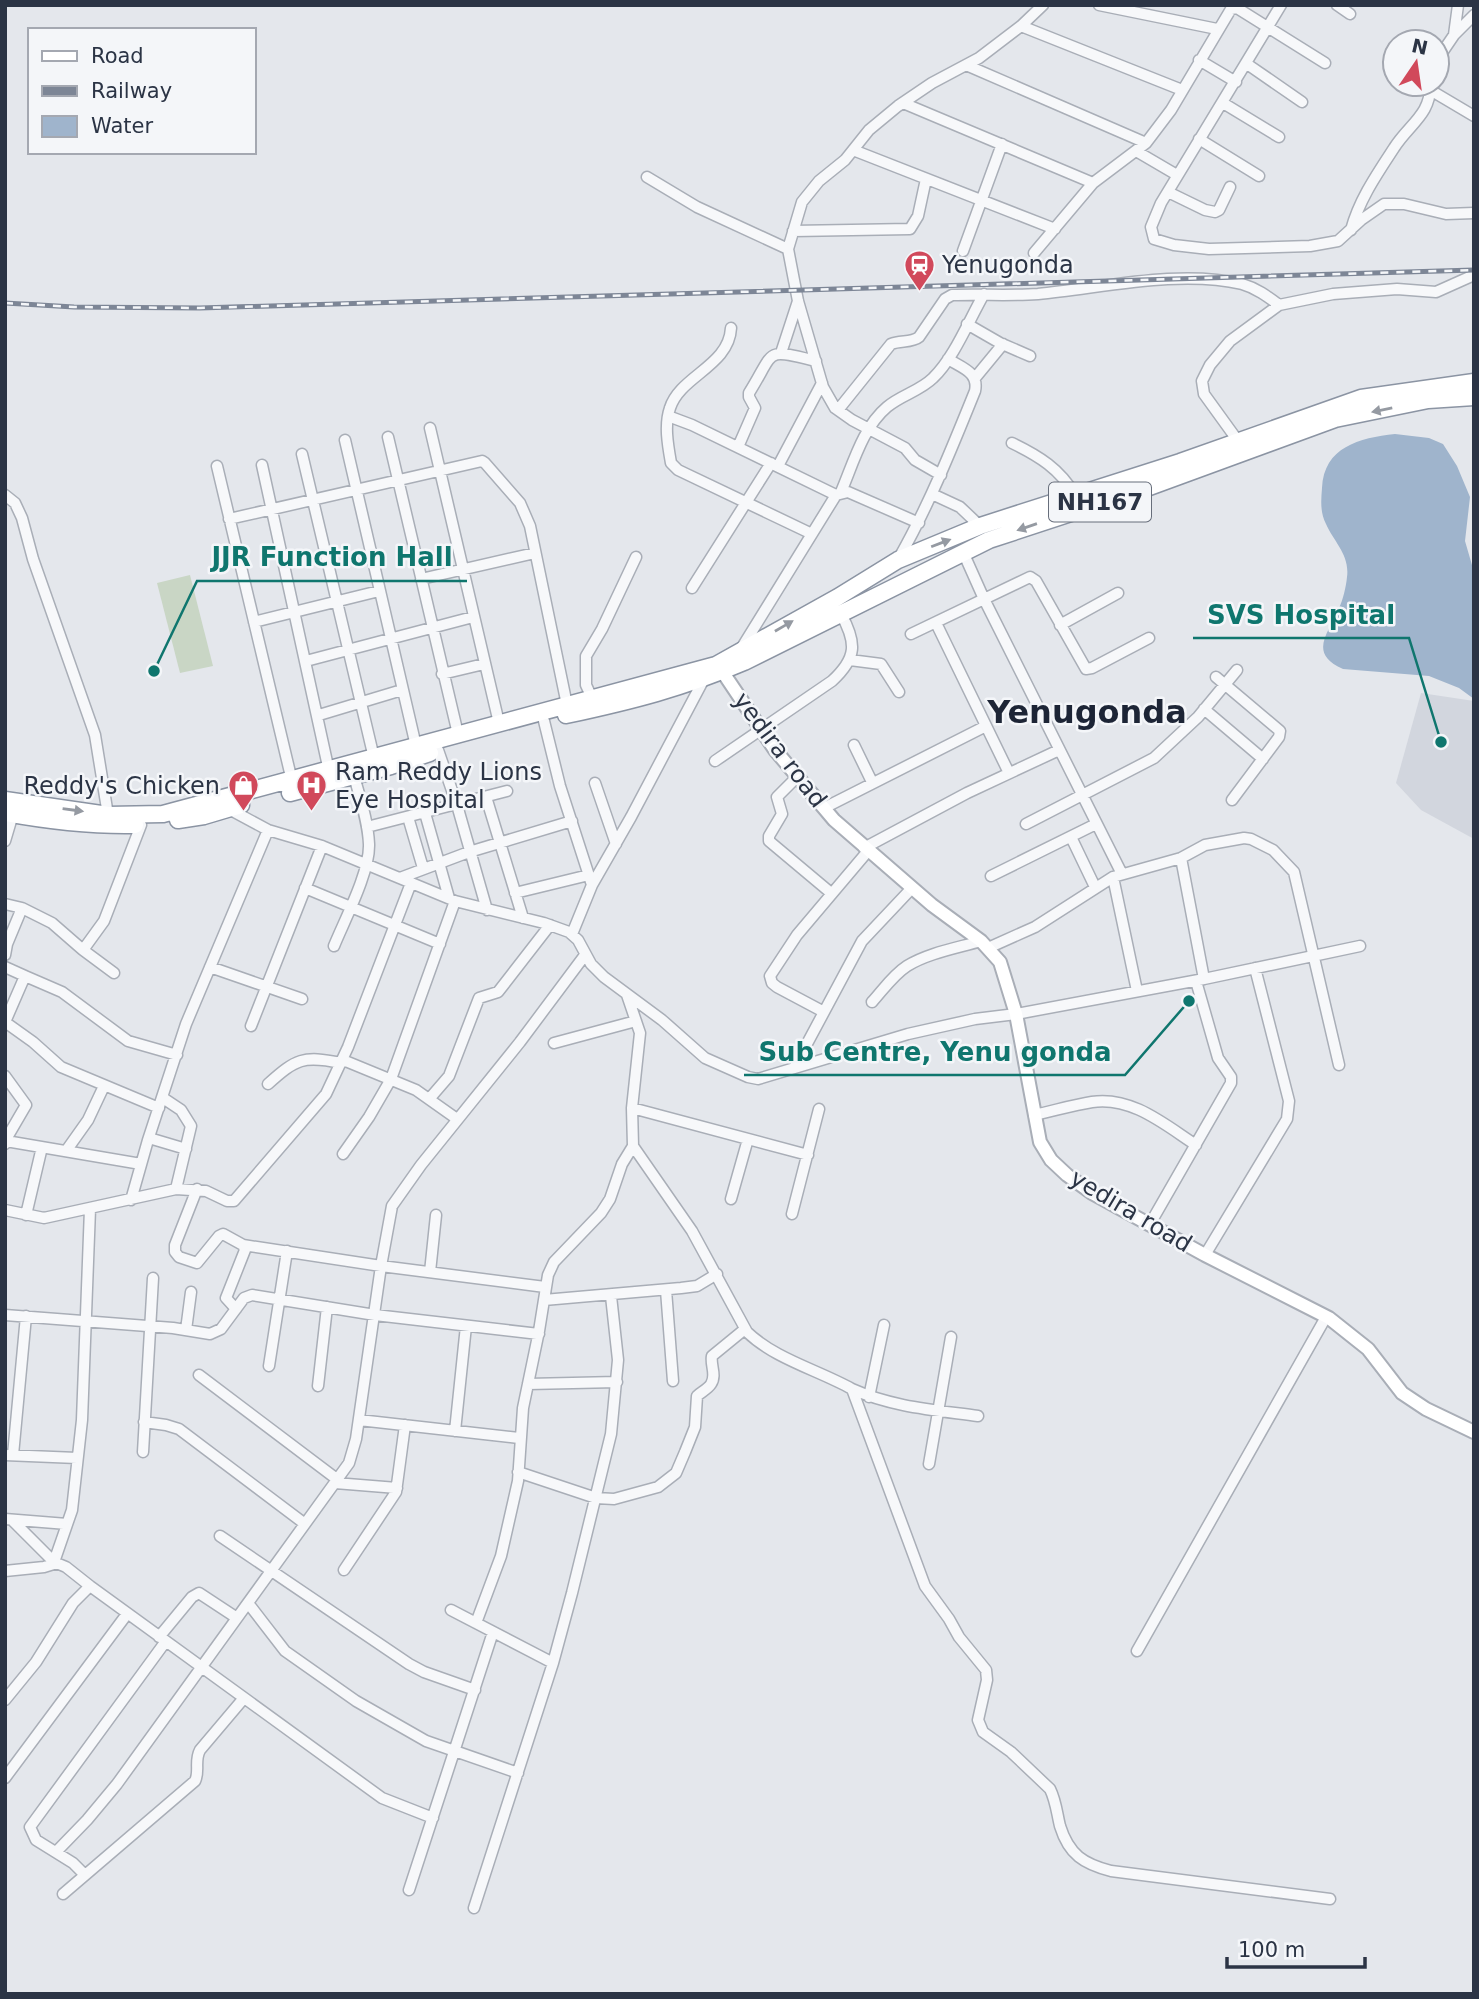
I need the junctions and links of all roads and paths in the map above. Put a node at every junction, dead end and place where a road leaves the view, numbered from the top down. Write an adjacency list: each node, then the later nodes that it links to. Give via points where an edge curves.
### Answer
1 (1043, 5): 10 (street)
2 (1100, 5): 7 (street)
3 (1281, 5): 11 (street)
4 (1337, 5): 8 (street)
5 (1458, 5): 13 (street)
6 (1231, 7): 11 (street); 12 (street)
7 (1140, 9): 12 (street)
8 (1350, 14)
9 (1474, 15): 13 (street)
10 (1021, 26): 18 (street); 20 (street)
11 (1269, 27): 16 (street); 17 (street)
12 (1217, 29): 15 (street)
13 (1454, 36): 14 (street)
14 (1451, 40)
15 (1199, 60): 19 (street); 20 (street)
16 (1325, 63)
17 (1247, 64): 19 (street); 23 (street)
18 (966, 65): 24 (street); 29 (street)
19 (1236, 82): 25 (street)
20 (1182, 90): 29 (street)
21 (1428, 98): 43 (street, via 1425,112 1395,146 1365,193)
22 (1447, 98): 26 (street)
23 (1302, 102)
24 (903, 103): 30 (street); 31 (street, via 869,130)
25 (1223, 103): 27 (street); 28 (street)
26 (1474, 116)
27 (1279, 137)
28 (1199, 139): 33 (street); 34 (street)
29 (1146, 143): 32 (street)
30 (1002, 144): 37 (street); 40 (street)
31 (853, 150): 36 (street); 44 (street, via 802,202)
32 (1136, 150): 33 (street); 37 (street)
33 (1177, 175): 39 (street)
34 (1259, 176)
35 (648, 177): 45 (street, via 697,207)
36 (926, 179): 40 (street); 44 (street, via 918,216 909,229)
37 (1093, 183): 42 (street)
38 (1230, 187): 39 (street, via 1215,212)
39 (1168, 192): 43 (street, via 1150,228 1154,239 1161,242 1209,249 1310,246 1338,241)
40 (982, 201): 42 (street); 46 (street)
41 (1474, 213): 43 (street, via 1446,214 1395,202 1371,212)
42 (1055, 229): 47 (street)
43 (1351, 230)
44 (793, 231): 45 (street)
45 (788, 249): 50 (street)
46 (963, 251)
47 (1034, 253)
48 (1474, 275): 51 (street, via 1436,292 1333,294)
49 (984, 294): 51 (street, via 1036,294 1192,279 1243,285); 52 (street); 63 (street, via 947,297 919,337 891,344)
50 (798, 301): 55 (street); 58 (street)
51 (1279, 305): 69 (street, via 1230,341 1202,381 1204,394)
52 (967, 324): 54 (street); 57 (street)
53 (731, 328): 64 (street, via 727,347 676,395)
54 (1003, 345): 56 (street); 59 (street)
55 (781, 353): 58 (street); 71 (street, via 768,359 749,393 755,408)
56 (1030, 356)
57 (948, 359): 59 (street); 66 (street, via 934,378 890,404)
58 (816, 361): 61 (street)
59 (975, 378): 77 (street, via 975,391)
60 (1474, 382): 69 (highway, NH167, via 1362,398)
61 (822, 383): 63 (street); 74 (street)
62 (1474, 397): 91 (highway, NH167, one-way to 91, via 1428,400 1335,419)
63 (838, 411): 66 (street)
64 (668, 416): 71 (street); 85 (street, via 671,463)
65 (430, 428): 76 (street)
66 (868, 429): 77 (street, via 905,448 915,460); 80 (street)
67 (388, 437): 78 (street)
68 (345, 440): 79 (street)
69 (1238, 441): 83 (highway, NH167)
70 (1012, 443): 83 (street, via 1053,467)
71 (738, 447): 74 (street)
72 (302, 454): 84 (street)
73 (262, 465): 86 (street)
74 (774, 465): 80 (street); 85 (street)
75 (217, 466): 87 (street)
76 (440, 471): 78 (street); 92 (street, via 482,461 488,465 520,503); 95 (street)
77 (941, 475): 81 (street)
78 (399, 480): 79 (street); 96 (street)
79 (357, 490): 84 (street); 98 (street)
80 (838, 493): 88 (street, via 848,492); 90 (street)
81 (932, 494): 88 (street); 89 (street, via 960,507)
82 (5, 495): 158 (street, via 22,518 95,735)
83 (1076, 495): 89 (highway, NH167)
84 (314, 499): 86 (street); 101 (street)
85 (745, 502): 90 (street); 97 (street)
86 (272, 509): 87 (street); 102 (street)
87 (229, 519): 105 (street)
88 (919, 523): 94 (street)
89 (980, 526): 94 (highway, NH167, one-way to 89)
90 (812, 534): 113 (street)
91 (963, 552): 100 (street); 103 (highway, NH167)
92 (535, 553): 95 (street); 127 (street)
93 (636, 557): 125 (street, via 586,656 586,685)
94 (898, 560): 113 (highway, NH167, one-way to 94)
95 (462, 570): 96 (street); 104 (street)
96 (421, 579): 108 (street)
97 (692, 588)
98 (379, 591): 101 (street); 111 (street)
99 (1118, 593): 107 (street)
100 (984, 599): 106 (street); 107 (street, via 1033,578); 138 (street)
101 (337, 601): 102 (street); 112 (street)
102 (295, 612): 105 (street); 115 (street)
103 (841, 614): 114 (street, via 852,633); 118 (highway, NH167)
104 (473, 617): 108 (street); 116 (street)
105 (254, 622): 146 (street)
106 (936, 623): 109 (street); 132 (street)
107 (1060, 625): 110 (street, via 1088,669)
108 (432, 628): 111 (street); 119 (street)
109 (911, 634)
110 (1149, 638)
111 (390, 639): 112 (street); 123 (street)
112 (349, 650): 115 (street); 126 (street)
113 (739, 652): 125 (highway, NH167, via 716,665)
114 (850, 660): 124 (street, via 881,664); 133 (street, via 832,681)
115 (306, 661): 129 (street)
116 (484, 664): 119 (street); 131 (street)
117 (1237, 670): 122 (street)
118 (722, 671): 121 (highway, NH167); 133 (main road, yedira road)
119 (442, 674): 134 (street)
120 (1216, 677): 122 (street)
121 (705, 679): 130 (highway, NH167); 169 (street)
122 (1225, 684): 128 (street); 140 (street, via 1280,731)
123 (402, 690): 126 (street); 136 (street)
124 (899, 692)
125 (592, 698): 127 (highway, NH167)
126 (360, 702): 129 (street); 139 (street)
127 (567, 705): 131 (highway, NH167)
128 (1204, 709): 140 (street); 150 (street, via 1154,758)
129 (319, 715): 142 (street)
130 (544, 721): 137 (highway, NH167); 160 (street)
131 (499, 723): 134 (highway, NH167)
132 (986, 726): 143 (street); 147 (street)
133 (760, 730): 141 (street); 145 (main road, yedira road)
134 (458, 734): 136 (highway, NH167)
135 (854, 745): 147 (street)
136 (416, 746): 139 (highway, NH167)
137 (438, 750): 144 (highway, NH167); 153 (street)
138 (1059, 750): 143 (street); 150 (street)
139 (374, 758): 142 (highway, NH167)
140 (1263, 759): 152 (street)
141 (715, 761)
142 (329, 771): 146 (highway, NH167)
143 (1009, 773): 171 (street)
144 (354, 776): 156 (highway, NH167); 164 (street)
145 (797, 777): 154 (main road, yedira road); 185 (street, via 777,797 782,814 769,841)
146 (292, 781): 158 (highway, NH167, via 163,814)
147 (872, 782): 154 (street)
148 (595, 783): 169 (street)
149 (507, 791): 151 (street)
150 (1082, 796): 161 (street); 162 (street)
151 (486, 797): 153 (street); 168 (street)
152 (1232, 800)
153 (457, 805): 157 (street); 172 (street)
154 (824, 808): 171 (main road, yedira road)
155 (8, 809): 158 (highway, NH167, one-way to 158); 163 (highway, NH167, via 96,826); 167 (street)
156 (229, 809): 163 (highway, NH167); 165 (street)
157 (425, 813): 159 (street); 174 (street)
158 (108, 815)
159 (408, 817): 164 (street); 176 (street)
160 (572, 821): 168 (street); 180 (street)
161 (1026, 824)
162 (1096, 824): 166 (street); 177 (street)
163 (141, 825): 200 (street, via 104,921)
164 (367, 827): 175 (street)
165 (268, 830): 170 (street); 205 (street)
166 (1070, 837): 178 (street); 182 (street)
167 (5, 841)
168 (499, 843): 172 (street); 186 (street)
169 (616, 844): 180 (street)
170 (322, 846): 175 (street); 183 (street)
171 (866, 850): 184 (main road, yedira road); 185 (street)
172 (471, 852): 174 (street); 191 (street)
173 (1181, 858): 177 (street); 203 (street, via 1205,845 1244,838 1273,850 1294,872); 209 (street)
174 (440, 862): 176 (street); 187 (street)
175 (367, 865): 179 (street); 189 (street)
176 (423, 868): 179 (street)
177 (1117, 875): 182 (street); 211 (street)
178 (991, 876)
179 (400, 878): 181 (street)
180 (591, 880): 186 (street); 195 (street)
181 (411, 883): 187 (street); 194 (street)
182 (1095, 887): 197 (street, via 1035,928)
183 (305, 888): 189 (street); 210 (street)
184 (912, 888): 197 (main road, yedira road); 215 (street, via 862,941)
185 (831, 892): 215 (street, via 770,976 776,987)
186 (515, 893): 192 (street)
187 (452, 900): 191 (street); 196 (street)
188 (5, 904): 190 (street)
189 (350, 907): 194 (street); 198 (street)
190 (22, 908): 200 (street, via 52,923); 201 (street)
191 (487, 910): 192 (street)
192 (523, 918): 193 (street)
193 (550, 925): 195 (street); 229 (street, via 498,992 479,998 449,1076)
194 (396, 926): 196 (street); 222 (street)
195 (572, 934): 202 (street)
196 (440, 944): 226 (street)
197 (985, 944): 214 (street, via 906,967); 216 (main road, yedira road, via 1000,962)
198 (334, 946)
199 (1360, 946): 203 (street)
200 (83, 950): 207 (street)
201 (5, 954)
202 (585, 955): 212 (street); 234 (street)
203 (1315, 956): 206 (street); 223 (street)
204 (5, 967): 208 (street)
205 (210, 967): 210 (street); 221 (street)
206 (1255, 968): 209 (street); 258 (street, via 1289,1109)
207 (114, 973)
208 (25, 976): 218 (street); 221 (street, via 62,992 128,1041)
209 (1200, 980): 211 (street); 238 (street, via 1218,1058 1231,1077)
210 (266, 986): 213 (street); 219 (street)
211 (1137, 992): 216 (street)
212 (627, 995): 217 (street); 224 (street, via 712,1062 758,1079)
213 (302, 999)
214 (872, 1002)
215 (824, 1012): 224 (street)
216 (1016, 1014): 224 (street, via 891,1038); 233 (main road, yedira road)
217 (636, 1021): 220 (street); 231 (street, via 639,1042)
218 (5, 1022): 228 (street, via 61,1067)
219 (251, 1026)
220 (554, 1043)
221 (177, 1055): 230 (street)
222 (342, 1062): 226 (street); 227 (street, via 303,1058); 247 (street, via 326,1094 234,1201)
223 (1339, 1065)
224 (794, 1068)
225 (5, 1076): 237 (street, via 26,1105)
226 (391, 1079): 229 (street); 243 (street)
227 (268, 1084)
228 (104, 1086): 230 (street); 242 (street)
229 (430, 1098): 234 (street)
230 (161, 1103): 235 (street); 241 (street, via 181,1110 191,1126)
231 (632, 1108): 236 (street); 239 (street)
232 (819, 1109): 244 (street)
233 (1034, 1115): 238 (street, via 1093,1102 1119,1104 1144,1111); 255 (main road, yedira road, via 1040,1142 1051,1160 1093,1193)
234 (457, 1119): 259 (street, via 392,1206)
235 (149, 1138): 241 (street); 245 (street)
236 (748, 1139): 244 (street); 248 (street)
237 (5, 1142): 240 (street)
238 (1196, 1145): 255 (street)
239 (633, 1146): 261 (street); 263 (street, via 610,1199 554,1262)
240 (42, 1147): 242 (street); 253 (street)
241 (186, 1149): 246 (street)
242 (66, 1151): 245 (street)
243 (343, 1154)
244 (808, 1154): 252 (street)
245 (141, 1164): 249 (street)
246 (177, 1189): 247 (street); 249 (street)
247 (197, 1189): 256 (street, via 175,1245 178,1257 197,1263 223,1234)
248 (731, 1199)
249 (131, 1200): 250 (street)
250 (90, 1209): 253 (street, via 44,1218); 275 (street)
251 (5, 1210): 253 (street)
252 (792, 1214)
253 (26, 1215)
254 (436, 1215): 260 (street)
255 (1150, 1224): 258 (main road, yedira road)
256 (243, 1245): 257 (street); 270 (street, via 226,1298)
257 (287, 1251): 259 (street); 267 (street)
258 (1205, 1255): 274 (main road, yedira road)
259 (381, 1266): 260 (street); 272 (street)
260 (430, 1272): 263 (street)
261 (717, 1274): 264 (street, via 697,1286); 279 (street)
262 (153, 1278): 278 (street)
263 (545, 1287): 268 (street)
264 (666, 1290): 266 (street); 285 (street)
265 (191, 1292): 280 (street)
266 (611, 1296): 268 (street); 286 (street)
267 (281, 1300): 269 (street); 270 (street, via 248,1296); 283 (street)
268 (544, 1300): 281 (street)
269 (327, 1307): 272 (street); 288 (street)
270 (236, 1309): 280 (street, via 215,1334)
271 (5, 1315): 273 (street)
272 (374, 1315): 277 (street); 293 (street)
273 (26, 1317): 275 (street); 300 (street)
274 (1326, 1317): 297 (main road, yedira road, via 1368,1349 1402,1393); 323 (street)
275 (87, 1321): 278 (street); 301 (street)
276 (884, 1325): 290 (street)
277 (466, 1326): 281 (street); 296 (street)
278 (150, 1327): 280 (street); 294 (street)
279 (745, 1329): 289 (street, via 755,1340); 306 (street, via 712,1356 713,1378 697,1396 695,1427 676,1473 658,1488 614,1499)
280 (186, 1330)
281 (539, 1334): 287 (street)
282 (951, 1337): 291 (street)
283 (269, 1366)
284 (199, 1375): 304 (street)
285 (673, 1381)
286 (617, 1382): 287 (street); 306 (street)
287 (528, 1384): 298 (street)
288 (318, 1386)
289 (852, 1389): 290 (street); 338 (street, via 925,1586 986,1670 978,1720 983,1732 1050,1789 1071,1849 1087,1865 1111,1871)
290 (869, 1397): 291 (street)
291 (939, 1411): 292 (street); 302 (street)
292 (978, 1416)
293 (359, 1420): 295 (street); 304 (street, via 352,1454)
294 (144, 1422): 299 (street); 309 (street, via 179,1429)
295 (405, 1425): 296 (street); 305 (street)
296 (455, 1431): 298 (street)
297 (1474, 1432)
298 (519, 1438): 303 (street)
299 (143, 1452)
300 (9, 1455): 301 (street)
301 (77, 1458): 308 (street)
302 (929, 1464)
303 (518, 1472): 306 (street); 320 (street, via 501,1556)
304 (337, 1482): 305 (street); 309 (street)
305 (397, 1488): 312 (street)
306 (596, 1498): 324 (street)
307 (7, 1521): 308 (street); 311 (street)
308 (67, 1524): 311 (street)
309 (305, 1524): 314 (street)
310 (220, 1536): 314 (street)
311 (56, 1562): 313 (street); 315 (street)
312 (344, 1570)
313 (5, 1571)
314 (271, 1572): 316 (street); 327 (street, via 410,1664)
315 (90, 1586): 318 (street); 326 (street, via 73,1603 36,1662)
316 (248, 1603): 319 (street); 330 (street, via 280,1645 312,1672 396,1725)
317 (451, 1610): 320 (street)
318 (127, 1614): 322 (street); 332 (street)
319 (237, 1618): 322 (street, via 200,1593 192,1597); 325 (street)
320 (476, 1623): 321 (street)
321 (494, 1632): 324 (street); 327 (street)
322 (162, 1639): 325 (street); 334 (street, via 30,1827 36,1840)
323 (1138, 1651)
324 (553, 1662): 331 (street)
325 (201, 1667): 328 (street); 334 (street, via 117,1784)
326 (9, 1689): 329 (street)
327 (475, 1690): 330 (street)
328 (244, 1699): 333 (street, via 382,1798); 335 (street, via 200,1750 195,1781)
329 (5, 1700)
330 (456, 1751): 331 (street); 333 (street)
331 (517, 1773): 339 (street)
332 (5, 1778)
333 (433, 1818): 336 (street)
334 (56, 1852): 335 (street)
335 (85, 1875): 337 (street)
336 (409, 1890)
337 (63, 1894)
338 (1330, 1899)
339 (474, 1908)

